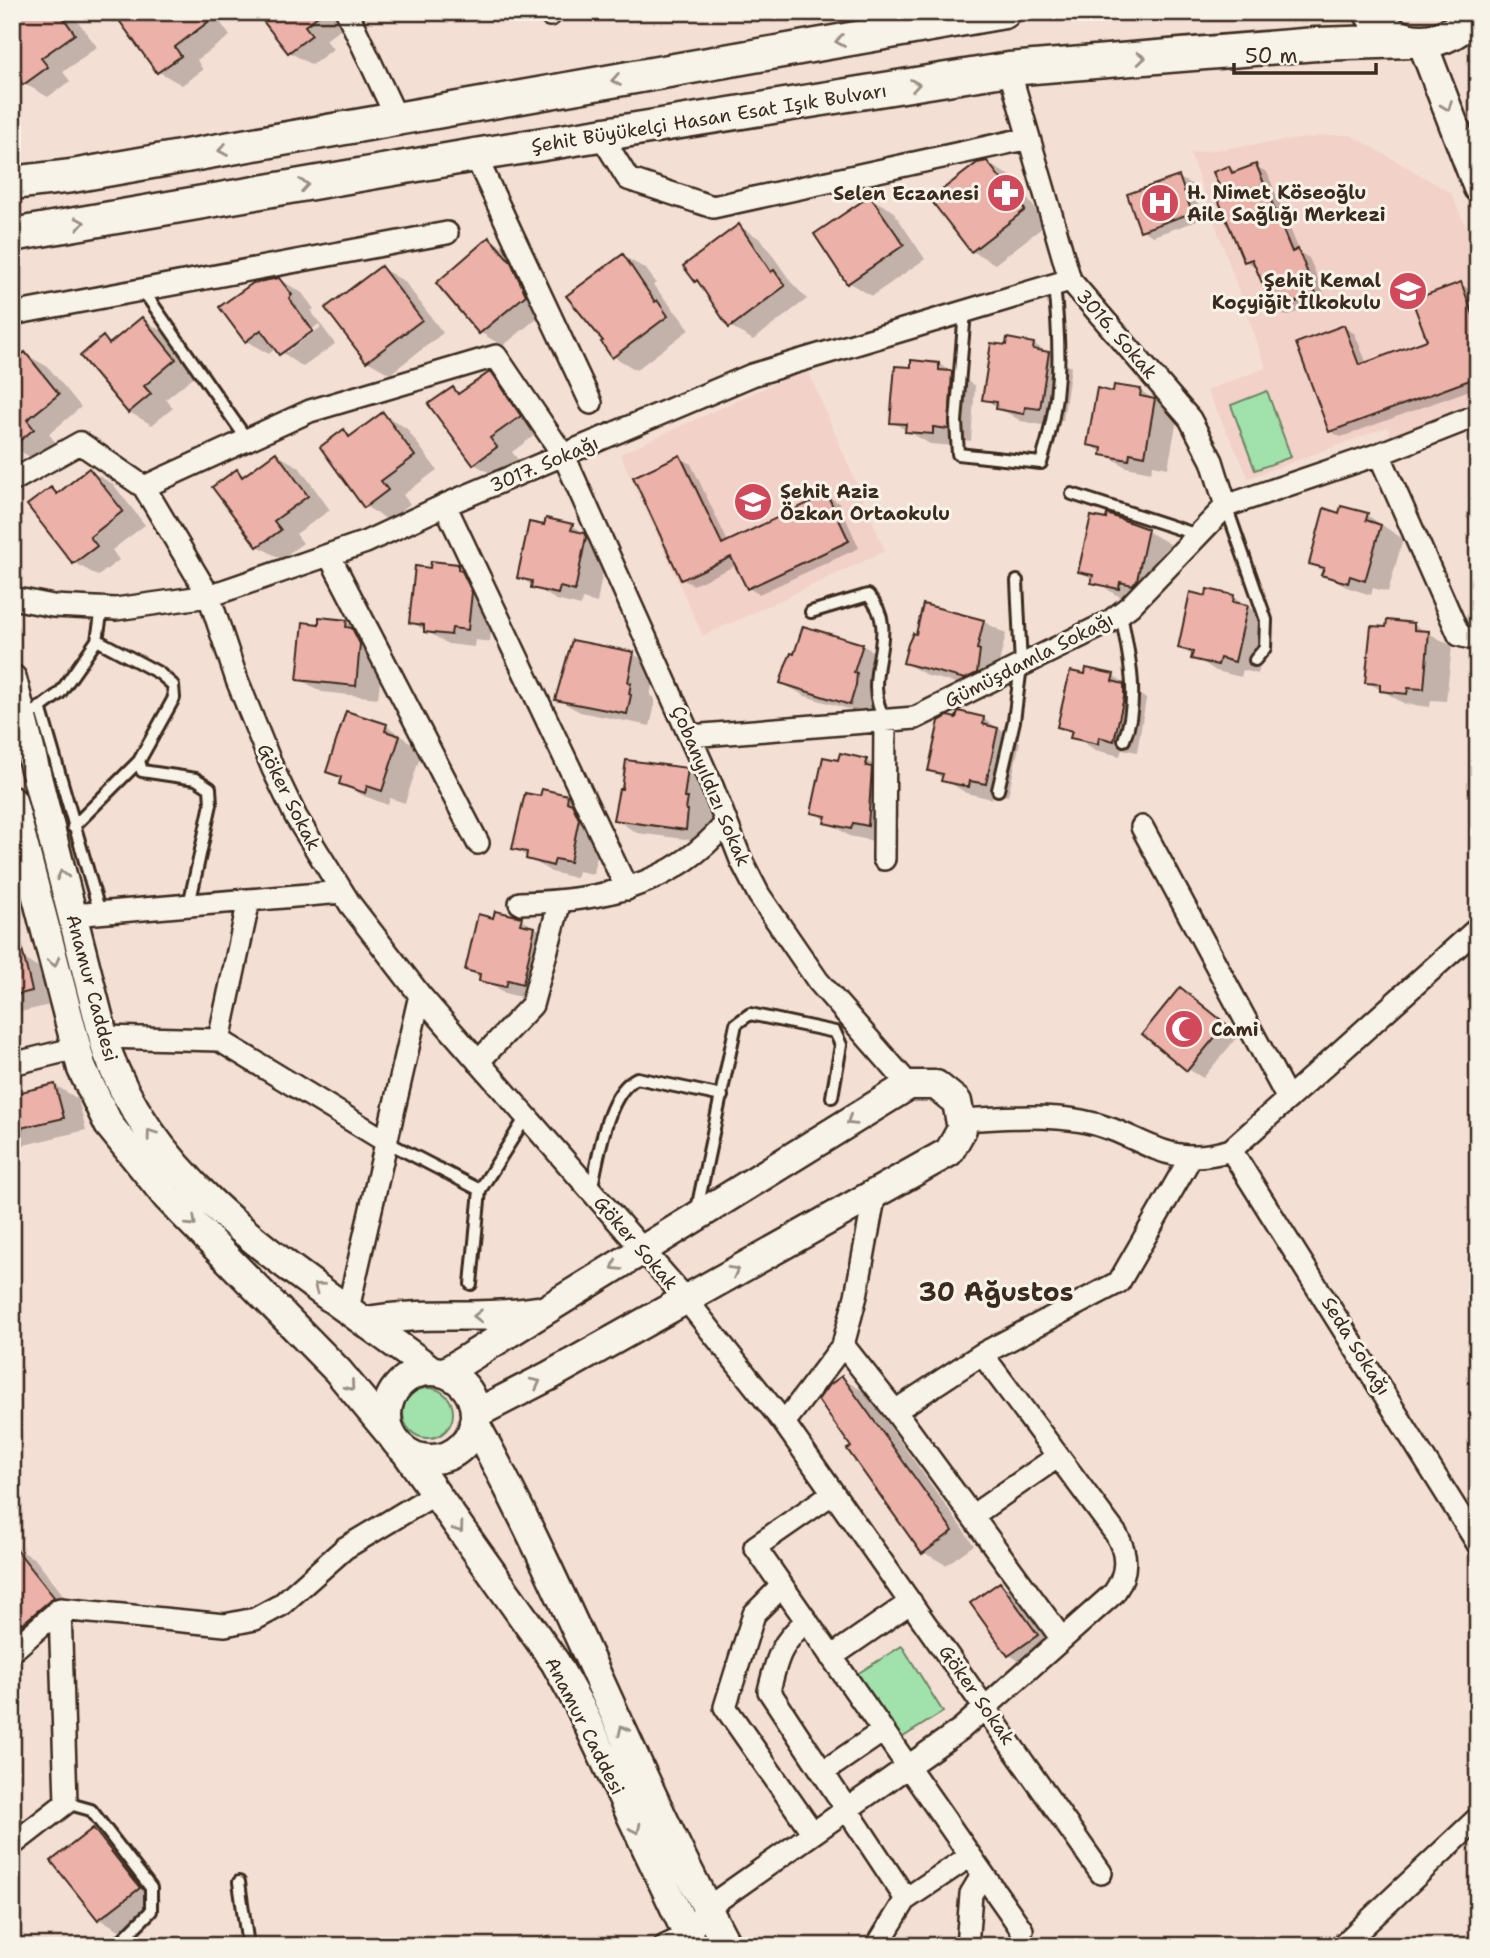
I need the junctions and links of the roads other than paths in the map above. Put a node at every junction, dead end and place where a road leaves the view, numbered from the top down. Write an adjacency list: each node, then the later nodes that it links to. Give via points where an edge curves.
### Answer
1 (347, 12): 7 (street)
2 (1370, 12): 5 (main road, via 1384,28)
3 (993, 13): 7 (main road, one-way to 7)
4 (1476, 16): 5 (main road, Şehit Büyükelçi Hasan Esat Işık Bulvarı, via 1447,37)
5 (1416, 41): 6 (main road, Şehit Büyükelçi Hasan Esat Işık Bulvarı, one-way to 5, via 1316,44); 12 (street, one-way to 12)
6 (1009, 69): 8 (main road, Şehit Büyükelçi Hasan Esat Işık Bulvarı, one-way to 6); 9 (street, 3016. Sokak)
7 (397, 119): 11 (main road, one-way to 11)
8 (602, 137): 9 (street, via 628,179 713,207); 10 (main road, Şehit Büyükelçi Hasan Esat Işık Bulvarı)
9 (1029, 138): 15 (street, 3016. Sokak)
10 (475, 155): 14 (main road, Şehit Büyükelçi Hasan Esat Işık Bulvarı, one-way to 10); 19 (street)
11 (12, 183)
12 (1478, 188)
13 (447, 233): 16 (street)
14 (12, 235)
15 (1062, 283): 17 (street, 3017. Sokağı); 17 (lane, via 1053,428 1041,463 958,454 956,422); 28 (street, 3016. Sokak, via 1190,419 1212,461)
16 (142, 289): 18 (street); 21 (lane)
17 (965, 312): 23 (street, 3017. Sokağı, via 752,375)
18 (12, 314)
19 (591, 403)
20 (1478, 415): 22 (street, Gümüşdamla Sokağı)
21 (246, 438): 23 (street, Çobanyıldızı Sokak, via 310,411 496,356); 25 (street)
22 (1379, 454): 28 (street, Gümüşdamla Sokağı); 38 (street, via 1460,635)
23 (564, 456): 27 (street, 3017. Sokağı); 44 (street, Çobanyıldızı Sokak)
24 (12, 481): 25 (street, via 80,443)
25 (144, 487): 32 (street, Göker Sokak)
26 (1072, 494): 29 (lane)
27 (445, 505): 30 (street, 3017. Sokağı); 54 (street)
28 (1226, 506): 29 (street, Gümüşdamla Sokağı); 39 (lane, via 1266,620 1265,648)
29 (1198, 535): 36 (street, Gümüşdamla Sokağı)
30 (328, 555): 32 (street, 3017. Sokağı); 52 (street)
31 (1017, 581): 40 (lane)
32 (209, 596): 34 (street, 3017. Sokağı, via 147,607); 55 (street, Göker Sokak, via 273,769)
33 (12, 598): 34 (street, 3017. Sokağı)
34 (102, 608): 37 (lane)
35 (811, 612): 43 (lane, via 868,595 879,606 884,629 876,703)
36 (1121, 614): 40 (street, Gümüşdamla Sokağı); 45 (lane, via 1132,676 1133,718)
37 (97, 640): 42 (lane, via 60,693); 46 (lane, via 173,685 174,698)
38 (1478, 640)
39 (1255, 660)
40 (1021, 666): 43 (street, Gümüşdamla Sokağı, via 915,718); 47 (lane)
41 (12, 679): 42 (street, Anamur Caddesi)
42 (32, 713): 50 (lane); 60 (street, Anamur Caddesi, one-way to 42)
43 (885, 720): 44 (street, Gümüşdamla Sokağı); 53 (street)
44 (690, 736): 49 (street, Çobanyıldızı Sokak)
45 (1124, 740)
46 (139, 761): 50 (lane); 59 (lane, via 142,771 196,779 211,788)
47 (998, 790)
48 (12, 801): 65 (street, Anamur Caddesi, one-way to 65)
49 (725, 824): 54 (street, via 678,868); 68 (street, Çobanyıldızı Sokak, via 753,884 787,939 846,1017)
50 (73, 827): 60 (lane)
51 (1142, 827): 71 (street)
52 (478, 843)
53 (884, 859)
54 (627, 889): 57 (street)
55 (342, 892): 56 (street); 62 (street, Göker Sokak)
56 (249, 900): 59 (street); 64 (street)
57 (560, 901): 58 (street); 66 (street, via 532,1005)
58 (520, 903)
59 (189, 905): 60 (street)
60 (86, 914): 63 (street, Anamur Caddesi)
61 (1478, 928): 71 (street)
62 (420, 995): 66 (street, Göker Sokak); 74 (street)
63 (103, 1037): 64 (street); 85 (street, Anamur Caddesi, one-way to 63, via 233,1220 177,1166 128,1100)
64 (219, 1040): 74 (street)
65 (77, 1048): 67 (street); 92 (street, Anamur Caddesi, one-way to 92, via 99,1108 146,1173 338,1371)
66 (478, 1062): 72 (street, Göker Sokak)
67 (12, 1064)
68 (909, 1085): 73 (street, via 927,1083 944,1089 957,1102); 80 (street, one-way to 80)
69 (722, 1096): 70 (lane, via 736,1024 750,1014 835,1032 841,1045); 78 (lane, via 637,1078 625,1083 615,1098); 80 (lane)
70 (832, 1097)
71 (1288, 1100): 75 (street)
72 (526, 1116): 77 (lane); 78 (street, Göker Sokak)
73 (962, 1120): 76 (street, via 1077,1120 1112,1129 1154,1150); 79 (street, via 959,1138 949,1152)
74 (387, 1142): 77 (lane); 85 (street)
75 (1231, 1150): 76 (street); 97 (street, Seda Sokağı)
76 (1191, 1157): 87 (street, via 1119,1282)
77 (480, 1190): 82 (lane)
78 (590, 1190): 81 (street, Göker Sokak)
79 (875, 1192): 83 (street, one-way to 79); 86 (street)
80 (695, 1217): 81 (street)
81 (643, 1250): 83 (street, Göker Sokak); 84 (street, one-way to 84)
82 (471, 1284)
83 (685, 1298): 90 (street, one-way to 83); 91 (street, Göker Sokak)
84 (546, 1310): 85 (street, one-way to 85, via 484,1316); 88 (street)
85 (358, 1315): 88 (street, Anamur Caddesi)
86 (843, 1345): 89 (street); 91 (street)
87 (982, 1354): 89 (street); 93 (street)
88 (438, 1372): 90 (street, via 454,1377 469,1393); 92 (street, via 410,1375 393,1391 386,1413)
89 (895, 1411): 96 (street)
90 (475, 1418): 92 (street, via 466,1442 449,1456 427,1459); 119 (street, Anamur Caddesi, one-way to 90)
91 (784, 1423): 94 (street, Göker Sokak)
92 (398, 1444): 95 (street, Anamur Caddesi)
93 (1057, 1457): 96 (street); 102 (street, via 1116,1534 1126,1561 1114,1592)
94 (833, 1493): 98 (street, via 755,1547); 99 (street, Göker Sokak)
95 (435, 1494): 100 (street, via 345,1548 281,1605 255,1619 225,1625); 121 (street, Anamur Caddesi, one-way to 121, via 555,1662 579,1705)
96 (972, 1516): 102 (street)
97 (1478, 1544)
98 (782, 1586): 101 (street); 112 (street, via 754,1614 725,1707)
99 (911, 1602): 104 (street); 105 (street, Göker Sokak)
100 (60, 1609): 103 (street); 109 (street)
101 (807, 1621): 104 (street); 108 (street, via 779,1652 769,1691)
102 (1062, 1639): 105 (street)
103 (12, 1651)
104 (831, 1657): 106 (street)
105 (986, 1708): 107 (street); 116 (street, Göker Sokak)
106 (883, 1731): 107 (street); 108 (street)
107 (907, 1766): 110 (street); 114 (street)
108 (823, 1772): 110 (street)
109 (66, 1802): 113 (street); 122 (lane, via 91,1810 151,1888 150,1912)
110 (848, 1808): 112 (street); 118 (street)
111 (1478, 1818): 127 (street)
112 (813, 1833): 119 (street)
113 (12, 1845)
114 (970, 1856): 115 (street); 118 (street)
115 (983, 1874): 120 (street); 126 (street, via 971,1894)
116 (1101, 1874)
117 (239, 1882): 123 (lane)
118 (906, 1899): 125 (street)
119 (707, 1908): 121 (street); 124 (street, Anamur Caddesi)
120 (1022, 1930)
121 (682, 1942)
122 (116, 1946)
123 (248, 1946)
124 (727, 1946)
125 (877, 1946)
126 (967, 1946)
127 (1342, 1946)

